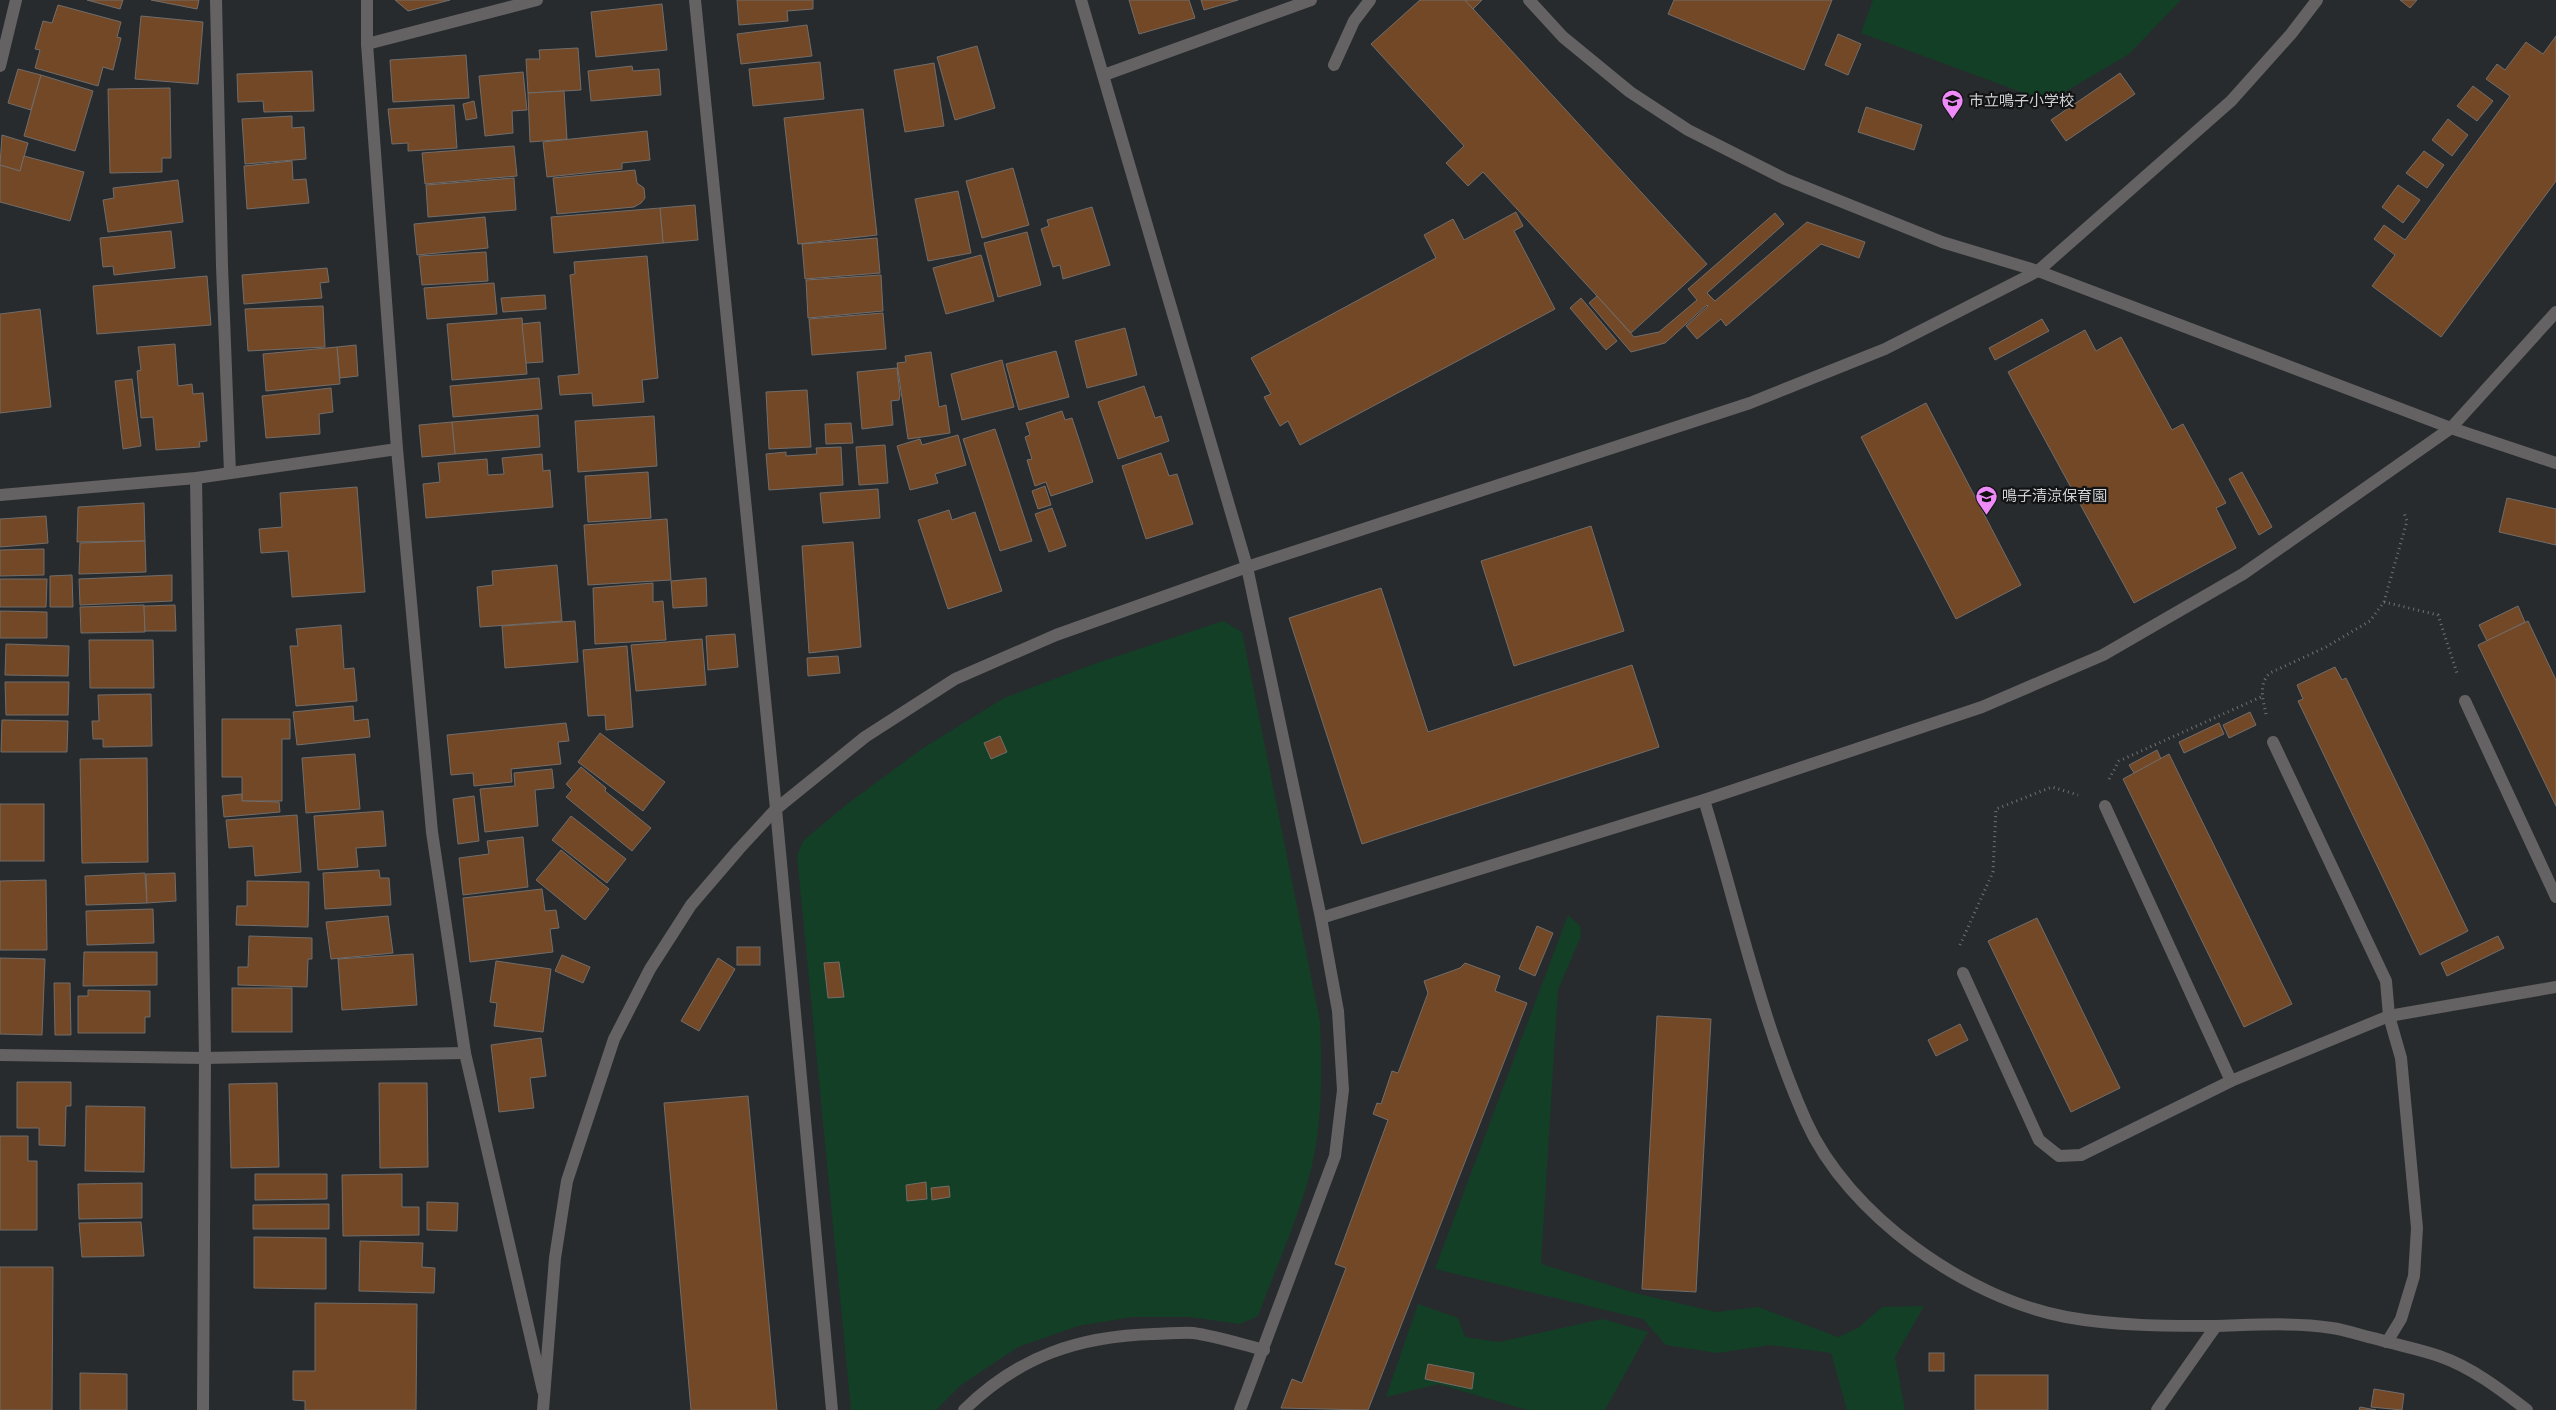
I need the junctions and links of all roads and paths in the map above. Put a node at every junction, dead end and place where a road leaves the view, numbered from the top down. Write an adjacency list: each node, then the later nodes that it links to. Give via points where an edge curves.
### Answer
1 (16, 0): 13 (street)
2 (216, 0): 20 (street)
3 (368, 0): 11 (street)
4 (537, 0): 11 (street)
5 (695, 0): 30 (street)
6 (1081, 0): 14 (street)
7 (1311, 0): 14 (street)
8 (1370, 0): 12 (street, via 1354,21)
9 (1529, 0): 15 (street, via 1563,37 1630,92 1688,130 1785,179 1942,242)
10 (2317, 0): 15 (street, via 2231,101)
11 (367, 44): 18 (street)
12 (1334, 65)
13 (0, 66)
14 (1104, 75): 24 (street)
15 (2038, 271): 17 (street); 24 (street, via 1884,349 1750,403)
16 (2556, 312): 17 (street)
17 (2451, 428): 19 (street); 28 (street, via 2244,574 2103,655 1982,707)
18 (397, 449): 20 (street); 36 (street, via 432,832)
19 (2556, 463)
20 (230, 473): 21 (street)
21 (196, 478): 22 (street); 38 (street)
22 (0, 496)
23 (2404, 512): 25 (path, via 2407,521)
24 (1247, 567): 30 (street, via 1056,635 955,679 865,737); 32 (street)
25 (2384, 602): 26 (path, via 2438,615); 27 (path, via 2370,621 2265,677 2261,697)
26 (2465, 701): 31 (street)
27 (2273, 742): 35 (street, via 2386,981)
28 (1704, 800): 32 (street); 40 (street, via 1776,1043 1806,1123 1833,1167 1864,1203 1910,1244 1958,1276 2010,1300 2062,1316 2120,1326)
29 (2105, 806): 39 (street)
30 (776, 809): 43 (street, via 691,905 650,969 614,1039 568,1181 554,1258); 46 (street)
31 (2556, 897)
32 (1321, 918): 42 (street, via 1338,1011 1343,1090 1335,1156)
33 (1962, 973): 39 (street, via 2039,1140 2058,1156 2081,1155)
34 (2556, 988): 35 (street)
35 (2389, 1016): 39 (street); 41 (street, via 2401,1058 2417,1228 2414,1276 2400,1319)
36 (465, 1053): 38 (street); 43 (street)
37 (0, 1055): 38 (street)
38 (205, 1058): 44 (street)
39 (2231, 1081)
40 (2216, 1326): 41 (street, via 2274,1324 2332,1328); 49 (street)
41 (2387, 1342): 50 (street, via 2440,1356 2488,1380)
42 (1264, 1350): 47 (street, via 1192,1333 1084,1341 1048,1353 1011,1372); 48 (street)
43 (544, 1394): 45 (street)
44 (203, 1410)
45 (543, 1410)
46 (832, 1410)
47 (964, 1410)
48 (1240, 1410)
49 (2156, 1410)
50 (2527, 1410)

